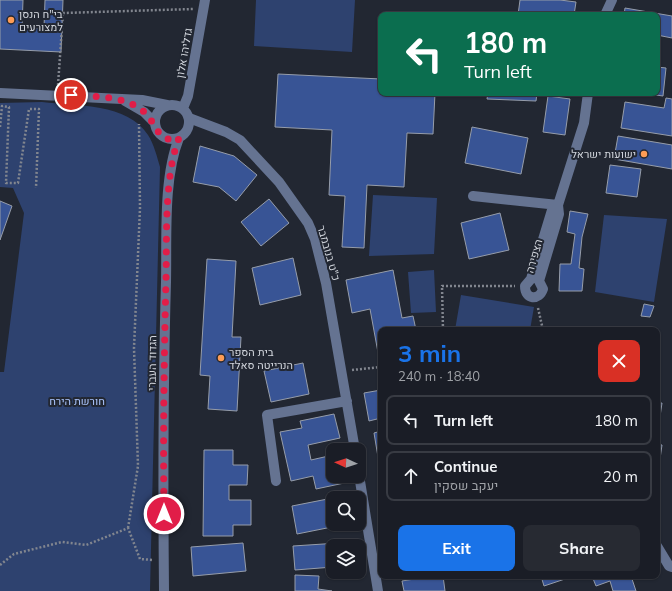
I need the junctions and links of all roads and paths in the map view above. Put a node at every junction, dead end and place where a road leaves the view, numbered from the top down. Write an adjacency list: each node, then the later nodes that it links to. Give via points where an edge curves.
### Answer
1 (612, 0): 3 (street)
2 (204, 4): 5 (path, via 63,12); 9 (street, גדליהו אלון, via 188,96)
3 (606, 12)
4 (0, 93): 5 (street)
5 (58, 95): 7 (street)
6 (588, 96): 17 (street, הצפירה, via 584,123)
7 (121, 99): 8 (street); 10 (street)
8 (166, 105): 9 (street, via 172,104); 12 (street, via 158,112)
9 (183, 108): 11 (street)
10 (144, 112): 12 (street); 28 (path, via 139,124 138,142 140,208 134,348 138,466)
11 (189, 118): 14 (street, via 187,130); 24 (street, כ"ט בנובמבר, via 240,140 279,182 308,223 315,239 326,283)
12 (154, 122): 14 (street, via 162,137 174,140)
13 (0, 127): 15 (path, via 2,106 9,107 6,183 18,183 29,109 39,110)
14 (179, 138): 33 (street, הגדוד העברי, via 174,150 168,211 163,406)
15 (36, 188)
16 (473, 196): 17 (street)
17 (558, 205): 18 (street, הצפירה, via 552,210 531,279); 19 (street, הצפירה, via 559,214 539,281 543,289)
18 (525, 286): 19 (street, הצפירה, via 528,296); 20 (path, via 442,286)
19 (535, 298): 21 (path)
20 (443, 327)
21 (542, 327)
22 (378, 367): 23 (path)
23 (364, 369)
24 (347, 401): 25 (street, כ"ט בנובמבר); 26 (street, via 267,415)
25 (354, 443)
26 (276, 481)
27 (360, 483): 34 (street)
28 (128, 528): 30 (path); 31 (path, via 86,545 62,542 14,554)
29 (660, 551): 32 (street)
30 (140, 559)
31 (0, 565)
32 (672, 567)
33 (164, 591)
34 (378, 591)

